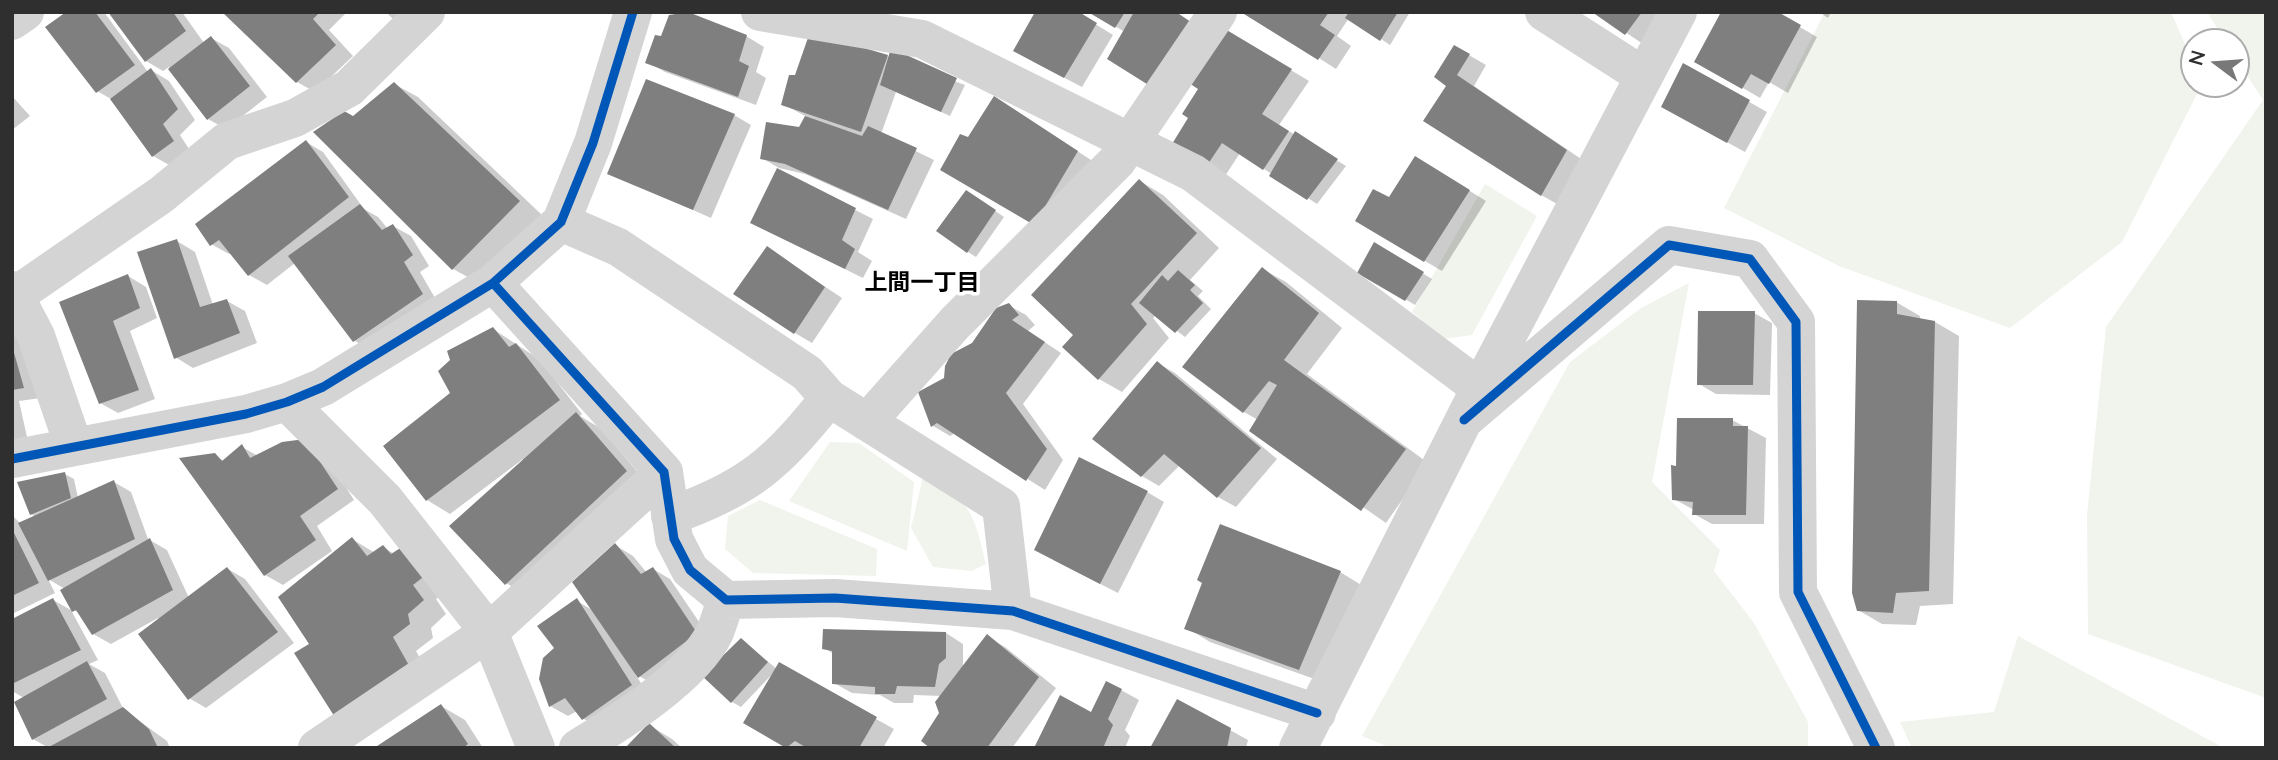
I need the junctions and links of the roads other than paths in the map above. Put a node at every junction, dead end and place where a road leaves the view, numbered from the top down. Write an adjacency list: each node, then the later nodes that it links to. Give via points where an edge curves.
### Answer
1 (25, 12): 8 (street)
2 (426, 12): 13 (street, via 349,88 295,118 227,141 161,195)
3 (633, 12): 11 (street, via 593,144)
4 (760, 12): 10 (street, via 922,39)
5 (1218, 12): 10 (street)
6 (1544, 12): 9 (street)
7 (1678, 12): 9 (street)
8 (12, 21)
9 (1642, 75): 16 (street)
10 (1132, 143): 16 (street, via 1194,173); 17 (street, via 955,323)
11 (561, 222): 12 (street); 14 (street, via 618,247 807,373)
12 (493, 283): 15 (street, via 323,387); 20 (street)
13 (14, 292): 18 (street, via 36,336)
14 (829, 398): 17 (street); 21 (street, via 798,437 755,477 712,501)
15 (287, 402): 18 (street); 24 (street, via 385,500)
16 (1472, 404): 25 (street); 30 (street, via 1669,245 1750,259 1796,322 1798,592)
17 (867, 422): 23 (street, via 1001,506)
18 (74, 447): 19 (street)
19 (12, 459)
20 (664, 472): 21 (street); 24 (street)
21 (670, 516): 22 (street, via 674,539 690,570)
22 (726, 600): 23 (street, via 835,598); 28 (street, via 714,634 685,670 643,707)
23 (1013, 611): 25 (street)
24 (489, 632): 26 (street); 27 (street)
25 (1317, 713): 29 (street)
26 (317, 748)
27 (536, 748)
28 (578, 748)
29 (1298, 748)
30 (1876, 748)

